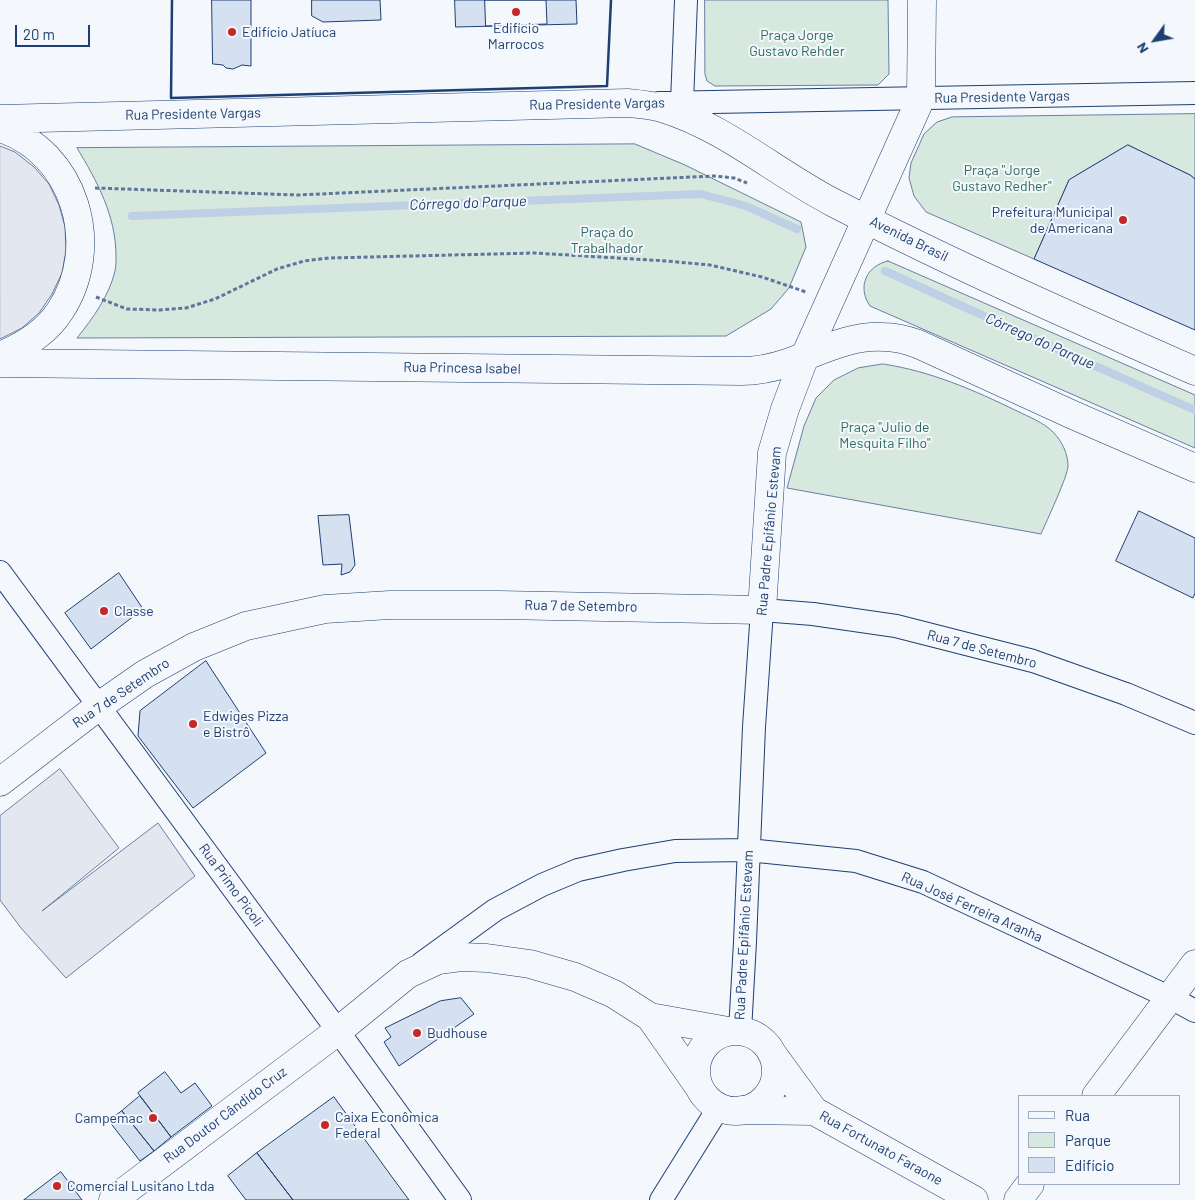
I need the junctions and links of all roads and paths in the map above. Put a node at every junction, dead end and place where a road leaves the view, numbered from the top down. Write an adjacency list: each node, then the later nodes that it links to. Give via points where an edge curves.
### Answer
1 (686, 0): 6 (street)
2 (922, 0): 4 (main road, Rua Padre Epifânio Estevam)
3 (1195, 93): 4 (street, Rua Presidente Vargas)
4 (921, 98): 6 (street, Rua Presidente Vargas); 11 (main road, Rua Padre Epifânio Estevam)
5 (628, 103): 6 (street, Rua Presidente Vargas); 7 (main road, Rua Presidente Vargas); 11 (main road, Avenida Brasil, via 660,107 687,117)
6 (682, 103)
7 (0, 119)
8 (0, 128): 10 (main road, via 34,146 54,164)
9 (752, 185): 10 (path, via 734,178 714,176 298,195)
10 (69, 187): 12 (main road, via 81,232 81,250)
11 (867, 219): 13 (main road, Rua Padre Epifânio Estevam); 17 (main road, Avenida Brasil, via 1048,306)
12 (73, 288): 13 (path, via 127,309 177,309 215,300 278,269 304,261 535,253 710,265); 14 (main road, via 43,331 21,347)
13 (833, 294): 15 (main road, Rua Padre Epifânio Estevam)
14 (0, 356)
15 (805, 356): 16 (main road, Rua Princesa Isabel, via 773,367 742,371); 18 (main road, Rua Princesa Isabel, via 835,344 867,337 902,339); 20 (main road, Rua Padre Epifânio Estevam, via 772,452)
16 (0, 363)
17 (1195, 371)
18 (1195, 468)
19 (0, 572): 21 (street, Rua Primo Picoli)
20 (762, 610): 21 (main road, Rua 7 de Setembro, via 499,605 390,605 325,609 246,626 194,647 145,674); 22 (street, Rua 7 de Setembro, via 896,626 1033,662 1126,694); 24 (street, Rua Padre Epifânio Estevam)
21 (99, 706): 23 (main road, Rua 7 de Setembro); 30 (street, Rua Primo Picoli)
22 (1195, 723)
23 (0, 782)
24 (748, 850): 26 (street, Rua José Ferreira Aranha, via 675,851 578,870 495,910); 27 (street, Rua José Ferreira Aranha, via 856,861 923,882); 31 (street, Rua Padre Epifânio Estevam, via 745,942)
25 (1195, 964): 27 (main road)
26 (408, 974): 29 (main road, Rua Doutor Cândido Cruz, via 438,960 462,957 530,964 606,990); 30 (main road, Rua Doutor Cândido Cruz)
27 (1171, 998): 28 (street, Rua José Ferreira Aranha); 33 (main road)
28 (1195, 1011)
29 (650, 1017): 31 (main road); 34 (main road)
30 (338, 1030): 37 (main road, Rua Doutor Cândido Cruz); 38 (street, Rua Primo Picoli)
31 (734, 1031): 32 (main road, via 753,1034); 34 (main road, via 706,1043 696,1066 697,1079)
32 (771, 1052): 34 (main road, via 775,1070 772,1088 764,1098 743,1110); 35 (main road)
33 (1097, 1095)
34 (717, 1103): 35 (main road); 39 (street)
35 (814, 1110): 40 (main road, Rua Fortunato Faraone)
36 (1029, 1185): 41 (main road)
37 (113, 1200)
38 (460, 1200)
39 (661, 1200)
40 (974, 1200)
41 (1018, 1200)

